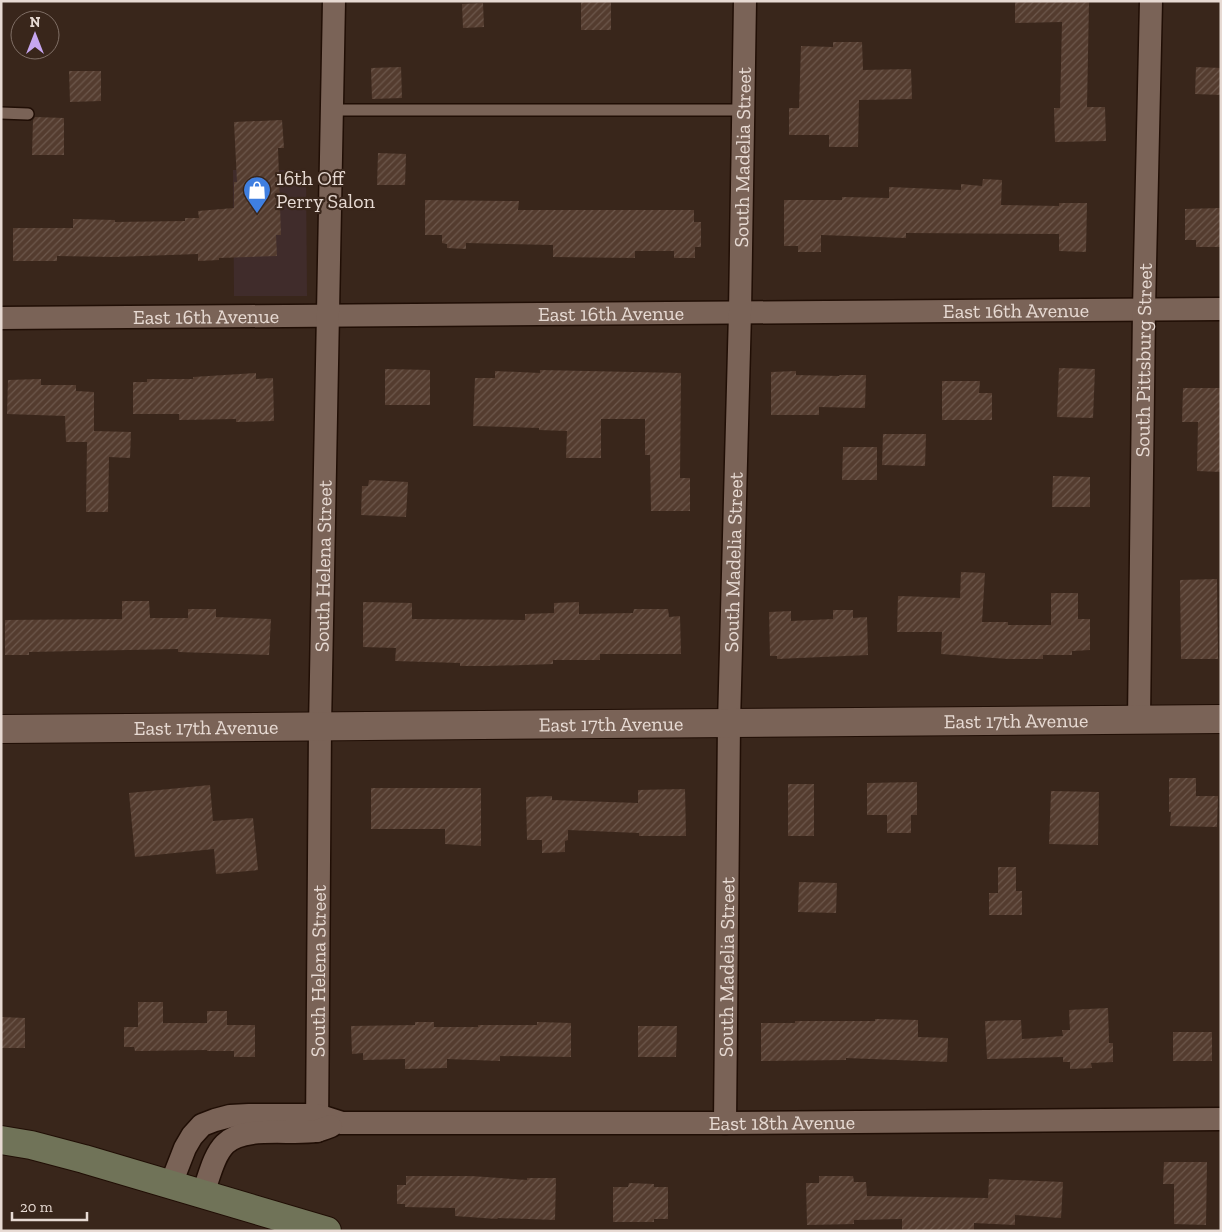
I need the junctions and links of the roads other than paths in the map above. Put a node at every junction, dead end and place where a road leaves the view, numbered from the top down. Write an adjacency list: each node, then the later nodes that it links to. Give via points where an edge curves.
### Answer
1 (334, 1): 4 (street, South Helena Street)
2 (745, 1): 5 (street, South Madelia Street)
3 (1151, 1): 8 (street, South Pittsburg Street)
4 (331, 110): 5 (lane); 11 (street, South Helena Street)
5 (743, 110): 10 (street, South Madelia Street)
6 (1, 113): 7 (lane)
7 (28, 114)
8 (1144, 309): 9 (street, East 16th Avenue); 10 (street, East 16th Avenue); 14 (street, South Pittsburg Street)
9 (1221, 309)
10 (740, 312): 11 (street, East 16th Avenue); 15 (street, South Madelia Street)
11 (328, 316): 12 (street, East 16th Avenue); 16 (street, South Helena Street)
12 (1, 318)
13 (1221, 719): 14 (street, East 17th Avenue)
14 (1139, 720): 15 (street, East 17th Avenue)
15 (729, 723): 16 (street, East 17th Avenue); 20 (street, South Madelia Street)
16 (320, 727): 17 (street, East 17th Avenue); 19 (street, South Helena Street)
17 (1, 729)
18 (1221, 1119): 20 (street, East 18th Avenue)
19 (317, 1123): 20 (street, East 18th Avenue); 22 (street, East 18th Avenue, via 230,1116 202,1125 184,1148); 23 (street, East 18th Avenue, via 235,1137 225,1144 216,1158)
20 (725, 1123)
21 (1, 1140): 22 (main road, via 66,1154)
22 (171, 1184): 23 (main road)
23 (203, 1194): 24 (main road)
24 (328, 1231)

